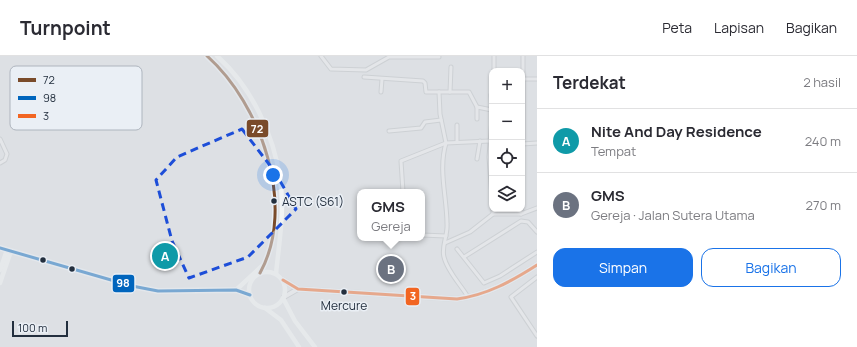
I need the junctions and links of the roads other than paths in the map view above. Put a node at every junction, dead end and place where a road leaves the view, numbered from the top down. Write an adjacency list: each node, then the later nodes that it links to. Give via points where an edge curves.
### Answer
1 (207, 56): 46 (main road, via 243,101 254,120 266,154 276,216 271,249)
2 (217, 56): 50 (main road, via 253,102 272,145 280,180 282,205)
3 (322, 56): 4 (street, via 330,69 362,70 369,69)
4 (389, 56): 7 (street)
5 (494, 56): 9 (street)
6 (523, 56): 10 (street)
7 (439, 57)
8 (451, 67): 17 (street)
9 (494, 68)
10 (522, 68)
11 (364, 76): 12 (street)
12 (382, 79): 15 (street); 16 (street, via 423,81 426,92)
13 (525, 79): 14 (street)
14 (537, 79)
15 (381, 92)
16 (439, 92): 17 (street); 21 (street)
17 (450, 92): 18 (street, via 469,92)
18 (477, 107): 19 (street); 20 (street)
19 (489, 109)
20 (477, 119)
21 (441, 120): 23 (street, via 425,122 421,128); 28 (street)
22 (457, 125): 27 (street)
23 (389, 131)
24 (0, 139): 32 (street, via 7,154 5,160)
25 (480, 140): 26 (street); 27 (street); 31 (street)
26 (489, 140)
27 (457, 142): 28 (street)
28 (446, 143): 33 (street, via 401,161); 39 (street, via 442,166 448,224)
29 (537, 143): 30 (street)
30 (525, 144)
31 (477, 159)
32 (0, 163)
33 (403, 189)
34 (537, 208): 36 (street)
35 (493, 214): 36 (street); 40 (street, via 470,232)
36 (521, 214)
37 (537, 232): 45 (street, via 528,222 521,221)
38 (425, 235): 39 (street)
39 (446, 236): 40 (street)
40 (445, 243): 57 (street, via 444,259)
41 (0, 248): 43 (main road)
42 (457, 248): 45 (street)
43 (9, 251): 48 (main road); 53 (main road); 55 (main road, via 158,291)
44 (537, 252): 45 (street, via 500,276 484,283)
45 (464, 257)
46 (266, 262): 49 (main road); 55 (main road)
47 (537, 265): 57 (street, via 500,287)
48 (0, 270)
49 (260, 273): 50 (main road); 56 (main road, via 252,280)
50 (276, 274): 52 (main road)
51 (537, 277): 60 (street, via 511,296)
52 (282, 280): 54 (street); 58 (main road)
53 (0, 283)
54 (298, 289): 57 (street, via 426,298); 58 (street)
55 (236, 290): 56 (main road)
56 (250, 295): 59 (main road, via 256,304)
57 (468, 297)
58 (284, 298): 59 (main road, via 276,306); 62 (main road, via 295,321)
59 (265, 308): 61 (main road, via 281,320)
60 (537, 336)
61 (299, 347)
62 (315, 347)

